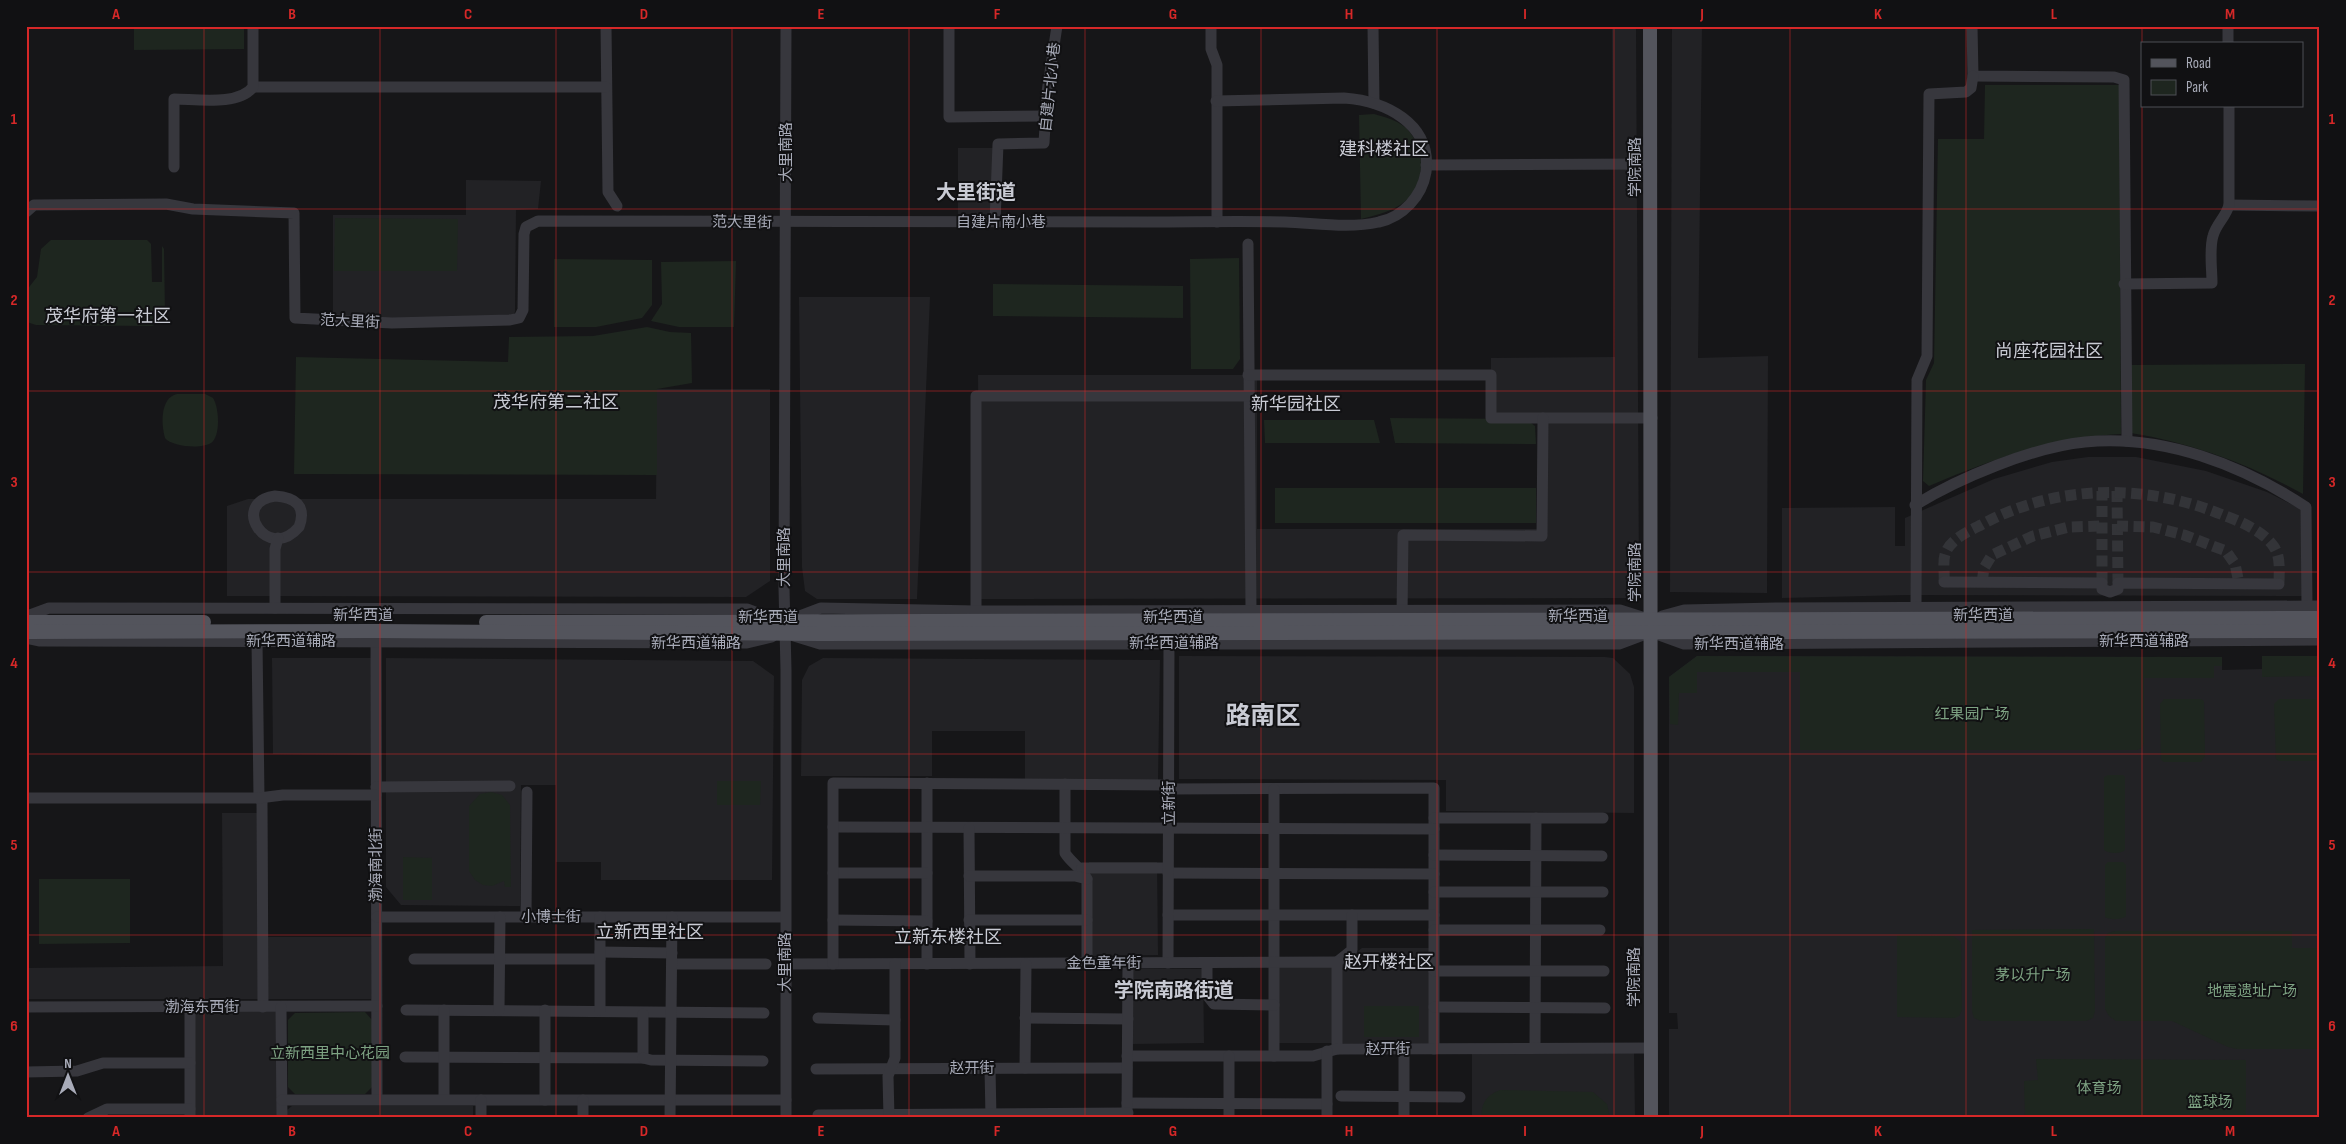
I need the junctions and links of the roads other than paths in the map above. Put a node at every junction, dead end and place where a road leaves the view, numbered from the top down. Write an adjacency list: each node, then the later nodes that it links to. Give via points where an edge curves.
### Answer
1 (253, 26): 13 (street)
2 (606, 26): 14 (street)
3 (786, 26): 29 (street, 大里南路)
4 (949, 26): 18 (street, via 949,117)
5 (1057, 26): 18 (street, 自建片北小巷)
6 (1211, 26): 15 (street, via 1211,50 1217,65)
7 (1373, 26): 16 (street)
8 (1650, 26): 19 (main road, 学院南路)
9 (1972, 26): 12 (street)
10 (2228, 26): 11 (street)
11 (2228, 42)
12 (1972, 76): 31 (street, via 2114,77 2124,80); 37 (street, via 1971,88 1966,92 1929,94 1927,356 1918,380 1918,490)
13 (253, 87): 14 (street); 21 (street, via 240,98 174,100)
14 (606, 87): 23 (street, via 608,192)
15 (1216, 101): 16 (street, via 1344,98); 28 (street)
16 (1374, 103): 20 (street, via 1404,116 1411,123 1425,150)
17 (2229, 108): 22 (street)
18 (1045, 116): 27 (street, 自建片北小巷, via 1044,143 998,144)
19 (1652, 164): 20 (street); 35 (main road, 学院南路)
20 (1426, 165): 28 (street, 自建片南小巷, via 1422,184 1410,205 1380,222 1353,225)
21 (174, 167)
22 (2229, 205): 24 (street); 31 (street, via 2212,237 2212,283)
23 (617, 206)
24 (2320, 206)
25 (26, 212): 29 (street, 范大里街, via 34,206 166,204 192,210 294,213 295,318 392,323 519,318 523,310 524,234 526,227 533,222)
26 (26, 216): 29 (street, 范大里街, via 36,209 116,208 291,216 291,323 392,328 517,326 523,323 528,312 527,238 536,226 771,226)
27 (995, 222): 28 (street, 自建片南小巷); 29 (street, 自建片南小巷)
28 (1216, 222)
29 (785, 223): 54 (street, 大里南路)
30 (1248, 244): 32 (street)
31 (2124, 284): 36 (street)
32 (1248, 375): 33 (street); 34 (street, via 1491,375 1491,418)
33 (1248, 396): 47 (street); 48 (street, via 976,396)
34 (1543, 418): 35 (street); 49 (street, via 1542,536 1402,535)
35 (1652, 418): 52 (main road, 学院南路)
36 (2127, 441): 37 (street, via 2084,442 2022,457 1941,490); 42 (street, via 2198,454 2246,473 2306,507)
37 (1915, 505): 44 (street)
38 (278, 538): 38 (street, via 294,533 302,520 299,507 288,497 268,497 255,510 258,530 268,537); 46 (street, via 274,549)
39 (1944, 582): 41 (street, via 2102,583 2102,589)
40 (2280, 584): 41 (street, via 2118,583 2118,589)
41 (2110, 592): 45 (street)
42 (2307, 606): 43 (street, 新华西道辅路); 45 (street, 新华西道辅路)
43 (2320, 606)
44 (1916, 607): 45 (street, 新华西道辅路); 52 (street, 新华西道辅路, via 1684,610)
45 (2110, 607)
46 (275, 608): 50 (street, 新华西道辅路, via 49,608); 54 (street, 新华西道辅路, via 747,609)
47 (1251, 609): 48 (street); 49 (street)
48 (976, 611): 54 (street, via 821,608)
49 (1402, 615): 52 (main road, 新华西道); 54 (main road, 新华西道)
50 (28, 617): 53 (main road)
51 (2320, 618): 52 (main road, 新华西道)
52 (1651, 626): 54 (main road, 新华西道); 55 (main road, 新华西道); 59 (street, 新华西道辅路, via 1684,644); 61 (street, 新华西道辅路, via 1619,644); 152 (main road, 学院南路)
53 (49, 627): 54 (main road, 新华西道); 56 (main road, 新华西道); 57 (main road, 新华西道); 58 (main road)
54 (785, 628): 57 (main road, 新华西道); 61 (street, 新华西道辅路, via 820,644); 102 (street, 大里南路)
55 (2320, 631)
56 (26, 632)
57 (376, 636): 60 (street, 新华西道辅路); 67 (street, 渤海南北街)
58 (26, 638): 60 (street, 新华西道辅路, via 40,641)
59 (2320, 640)
60 (257, 641): 70 (street)
61 (1169, 643): 65 (street, 立新街)
62 (927, 783): 63 (street); 74 (street, via 833,784); 75 (street)
63 (1065, 784): 65 (street); 77 (street)
64 (510, 786): 67 (street)
65 (1169, 787): 66 (street); 78 (street, 立新街)
66 (1274, 788): 73 (street, via 1434,788); 79 (street)
67 (376, 791): 70 (street); 97 (street, 渤海南北街)
68 (527, 792): 99 (street)
69 (26, 798): 70 (street)
70 (259, 798): 134 (street, via 262,802)
71 (1536, 818): 72 (street); 73 (street); 81 (street)
72 (1602, 818)
73 (1434, 824): 79 (street); 80 (street)
74 (833, 827): 75 (street); 84 (street)
75 (927, 828): 76 (street); 85 (street)
76 (969, 828): 77 (street); 89 (street)
77 (1065, 828): 78 (street); 86 (street, via 1065,853)
78 (1168, 828): 79 (street); 83 (street, 立新街)
79 (1274, 829): 87 (street)
80 (1434, 855): 81 (street); 88 (street)
81 (1536, 855): 82 (street); 91 (street)
82 (1602, 856)
83 (1168, 871): 86 (street); 87 (street); 93 (street, 立新街)
84 (833, 873): 85 (street); 103 (street)
85 (927, 873): 106 (street)
86 (1084, 873): 89 (street, via 1075,876); 105 (street)
87 (1274, 874): 88 (street); 94 (street)
88 (1434, 874): 90 (street)
89 (969, 876): 104 (street)
90 (1434, 892): 91 (street); 96 (street)
91 (1536, 892): 92 (street); 108 (street)
92 (1603, 892)
93 (1168, 916): 94 (street); 118 (street, 立新街)
94 (1274, 916): 95 (street); 114 (street)
95 (1352, 916): 96 (street); 115 (street, via 1352,950)
96 (1434, 916): 107 (street)
97 (377, 917): 98 (street, 小博士街); 131 (street, 渤海南北街)
98 (500, 917): 99 (street, 小博士街); 113 (street)
99 (526, 917): 100 (street, 小博士街)
100 (600, 917): 101 (street, 小博士街); 110 (street)
101 (672, 917): 102 (street, 小博士街); 111 (street)
102 (785, 917): 121 (street, 大里南路)
103 (833, 920): 106 (street); 122 (street)
104 (969, 920): 105 (street); 125 (street)
105 (1087, 920): 116 (street)
106 (927, 921): 124 (street)
107 (1434, 930): 108 (street); 127 (street)
108 (1536, 930): 109 (street); 128 (street)
109 (1600, 930)
110 (600, 955): 111 (street); 113 (street); 143 (street)
111 (672, 958): 120 (street); 146 (street)
112 (414, 959): 113 (street)
113 (499, 959): 141 (street)
114 (1274, 962): 115 (street, 金色童年街); 119 (street, 金色童年街); 130 (street)
115 (1337, 962): 155 (street)
116 (1087, 963): 117 (street, 金色童年街); 126 (street, 金色童年街)
117 (1128, 963): 118 (street, 金色童年街); 149 (street)
118 (1168, 963): 119 (street, 金色童年街)
119 (1207, 963): 130 (street, via 1207,995 1214,1004)
120 (766, 964)
121 (785, 964): 122 (street, 金色童年街); 181 (street, 大里南路)
122 (833, 964): 123 (street, 金色童年街)
123 (894, 964): 124 (street, 金色童年街); 150 (street)
124 (927, 964): 125 (street, 金色童年街)
125 (970, 964): 126 (street, 金色童年街)
126 (1026, 964): 148 (street)
127 (1434, 971): 128 (street); 136 (street)
128 (1536, 971): 129 (street); 137 (street)
129 (1604, 971)
130 (1274, 1005): 157 (street)
131 (377, 1006): 135 (street, 渤海东西街); 174 (street, 渤海南北街)
132 (26, 1007): 133 (street, 渤海东西街)
133 (190, 1007): 134 (street, 渤海东西街); 165 (street)
134 (263, 1007): 135 (street, 渤海东西街)
135 (281, 1007): 176 (street)
136 (1434, 1007): 137 (street); 154 (street)
137 (1536, 1007): 138 (street); 151 (street)
138 (1605, 1008)
139 (406, 1010): 140 (street)
140 (444, 1010): 141 (street); 159 (street)
141 (499, 1010): 142 (street)
142 (545, 1010): 143 (street); 160 (street)
143 (600, 1010): 145 (street)
144 (764, 1013): 146 (street)
145 (643, 1014): 146 (street); 161 (street)
146 (671, 1014): 162 (street)
147 (818, 1018): 150 (street)
148 (1025, 1018): 149 (street); 168 (street)
149 (1128, 1019): 164 (street)
150 (894, 1020): 166 (street, via 894,1058)
151 (1535, 1048): 152 (street, 赵开街); 154 (street, 赵开街)
152 (1651, 1048): 198 (main road, 学院南路)
153 (1404, 1049): 154 (street, 赵开街); 155 (street, 赵开街); 172 (street)
154 (1434, 1049)
155 (1332, 1050): 157 (street, 赵开街, via 1313,1056); 183 (street)
156 (1229, 1056): 157 (street, 赵开街); 164 (street, 赵开街); 182 (street)
157 (1274, 1056)
158 (405, 1057): 159 (street)
159 (444, 1057): 160 (street); 175 (street)
160 (545, 1057): 161 (street); 178 (street)
161 (643, 1058): 162 (street)
162 (671, 1060): 163 (street); 180 (street)
163 (763, 1060)
164 (1127, 1062): 168 (street, 赵开街); 184 (street)
165 (190, 1063): 170 (street, via 103,1063 77,1071); 185 (street)
166 (890, 1068): 167 (street, 赵开街); 169 (street, 赵开街); 187 (street)
167 (990, 1068): 168 (street, 赵开街); 188 (street)
168 (1025, 1068)
169 (816, 1069)
170 (26, 1072)
171 (1341, 1096): 172 (street)
172 (1404, 1096): 173 (street); 197 (street)
173 (1460, 1097)
174 (377, 1099): 175 (street); 176 (street)
175 (444, 1099): 177 (street)
176 (282, 1100): 190 (street)
177 (481, 1100): 178 (street); 191 (street)
178 (545, 1100): 179 (street)
179 (583, 1100): 180 (street); 192 (street)
180 (670, 1100): 181 (street); 193 (street)
181 (786, 1100): 194 (street, 大里南路)
182 (1229, 1104): 183 (street); 184 (street); 195 (street)
183 (1327, 1104): 196 (street)
184 (1127, 1111): 188 (street)
185 (190, 1113): 189 (street, via 107,1109)
186 (818, 1115): 187 (street)
187 (889, 1116): 188 (street)
188 (991, 1116)
189 (88, 1118)
190 (282, 1118)
191 (482, 1118)
192 (583, 1118)
193 (670, 1118)
194 (786, 1118)
195 (1229, 1118)
196 (1327, 1118)
197 (1404, 1118)
198 (1651, 1118)

